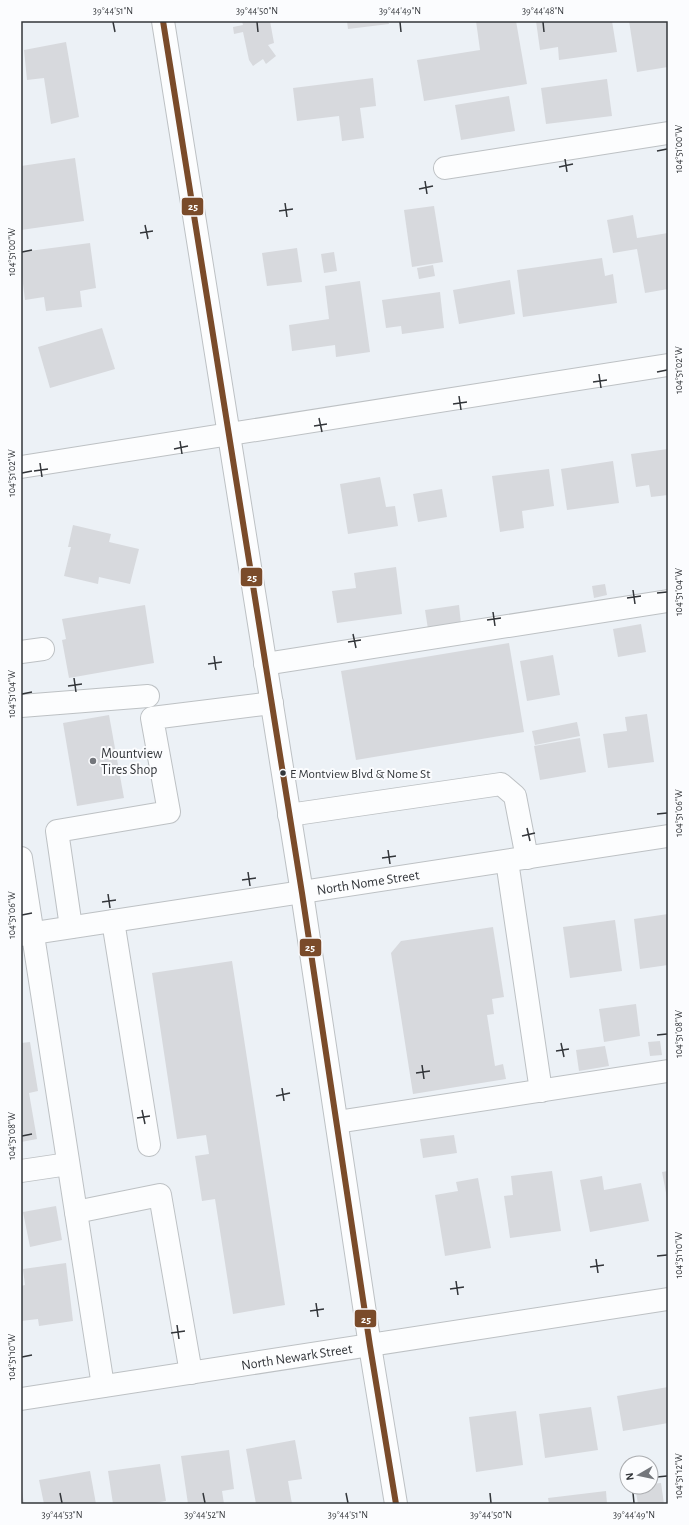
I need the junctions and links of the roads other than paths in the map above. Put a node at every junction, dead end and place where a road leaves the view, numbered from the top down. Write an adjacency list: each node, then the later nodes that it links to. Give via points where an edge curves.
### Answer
1 (163, 21): 5 (street)
2 (668, 133): 3 (street)
3 (445, 168)
4 (668, 365): 5 (street)
5 (228, 434): 6 (street); 10 (street)
6 (21, 467)
7 (668, 602): 10 (street)
8 (43, 649): 9 (street)
9 (21, 652)
10 (265, 664): 12 (street)
11 (148, 696): 13 (street)
12 (272, 703): 14 (street); 20 (street, via 152,718 169,812 57,831)
13 (21, 706)
14 (290, 815): 17 (street, via 501,784 515,796); 18 (street)
15 (668, 836): 17 (street, North Nome Street)
16 (21, 858): 21 (street)
17 (517, 859): 18 (street, North Nome Street); 23 (street)
18 (302, 893): 19 (street, North Nome Street); 24 (street)
19 (114, 921): 20 (street, North Nome Street); 25 (street)
20 (71, 927): 21 (street, North Nome Street)
21 (27, 934): 26 (street)
22 (668, 1071): 23 (street)
23 (541, 1090): 24 (street)
24 (337, 1122): 30 (street)
25 (149, 1145)
26 (68, 1164): 27 (street); 28 (street)
27 (21, 1171)
28 (76, 1212): 31 (street, via 160,1196); 32 (street)
29 (668, 1299): 30 (street, North Newark Street)
30 (370, 1346): 31 (street, North Newark Street); 34 (street)
31 (191, 1373): 32 (street, North Newark Street)
32 (103, 1386): 33 (street, North Newark Street)
33 (21, 1399)
34 (396, 1504)

